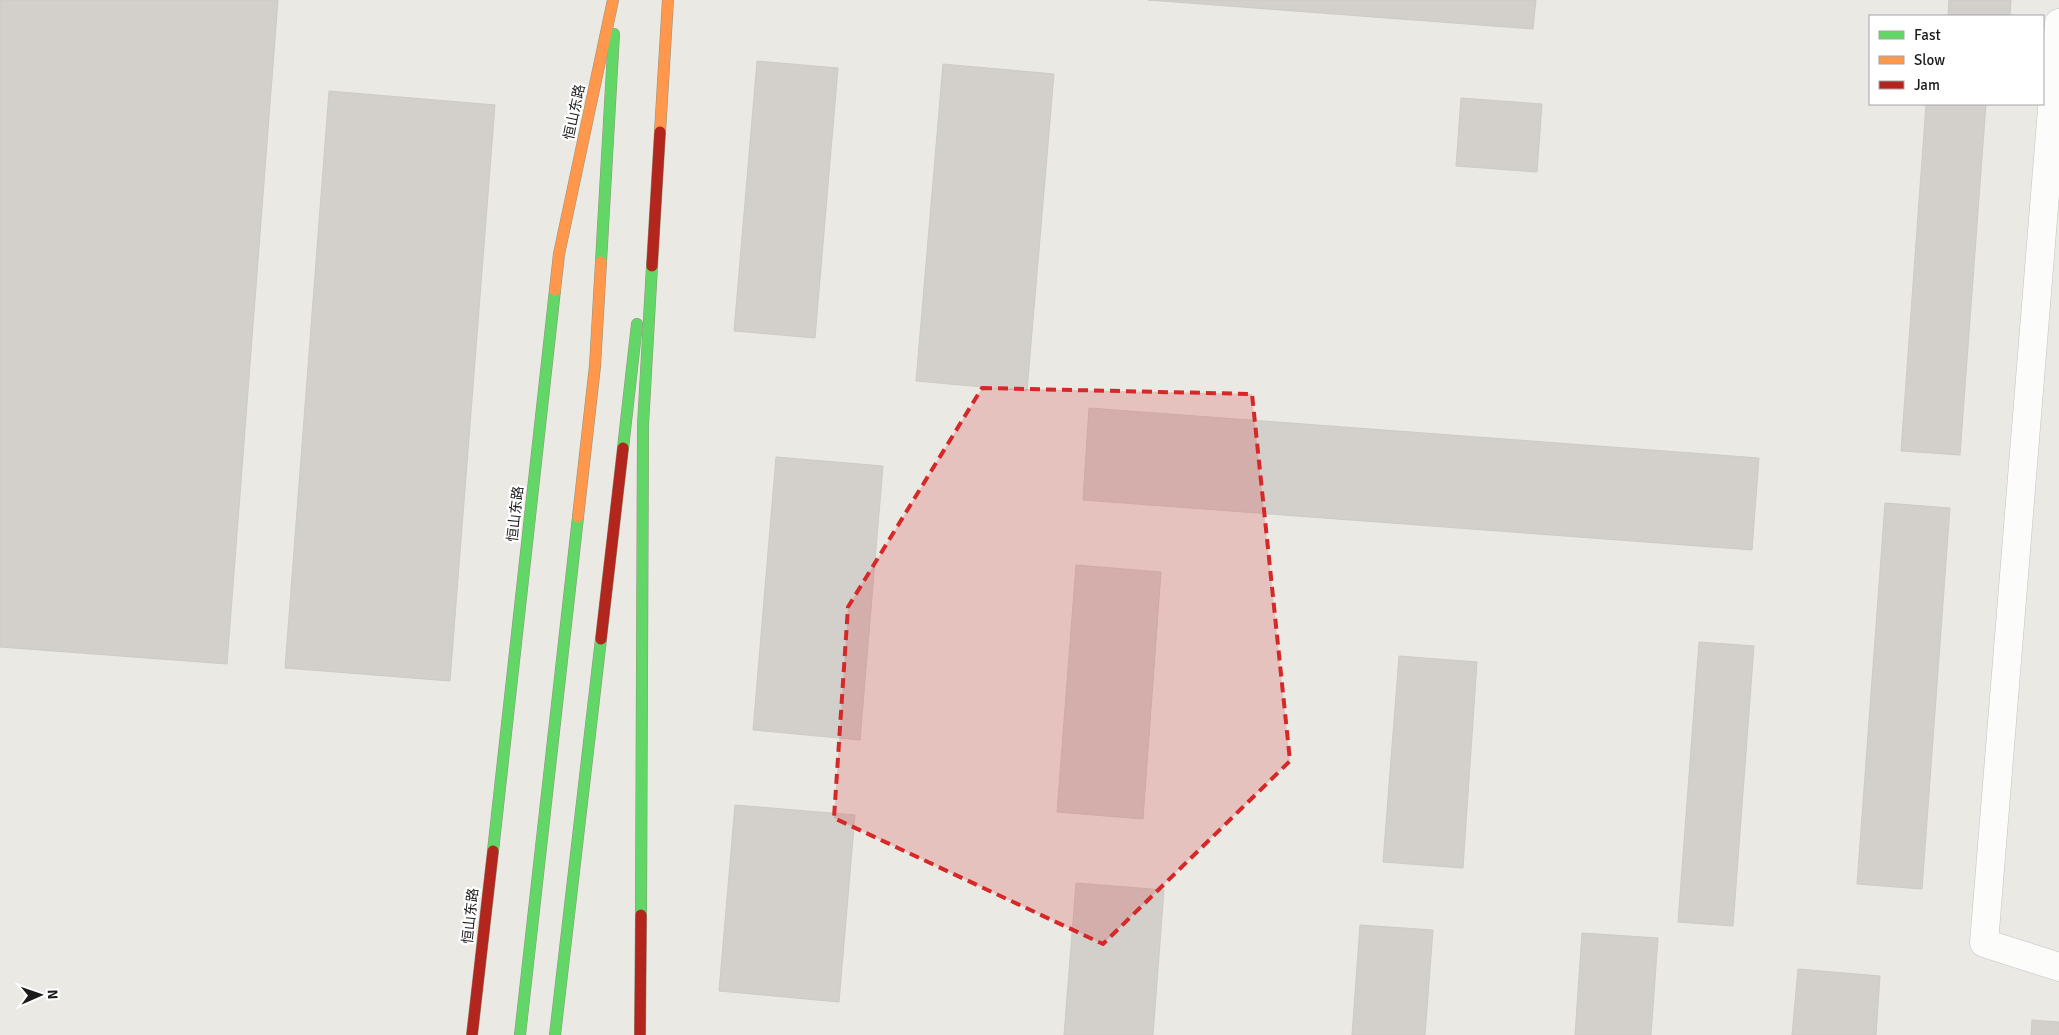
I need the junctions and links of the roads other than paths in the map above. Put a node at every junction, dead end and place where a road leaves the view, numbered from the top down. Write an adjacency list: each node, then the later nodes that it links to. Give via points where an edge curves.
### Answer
1 (614, 0): 7 (main road, 恒山东路, via 559,254); 8 (main road, via 595,366)
2 (668, 0): 4 (main road)
3 (2059, 23): 6 (street, via 1984,944)
4 (660, 130): 5 (main road); 11 (main road, via 643,425)
5 (566, 941): 9 (main road); 10 (main road)
6 (2059, 967)
7 (472, 1035)
8 (520, 1035)
9 (555, 1035)
10 (567, 1035)
11 (640, 1035)

